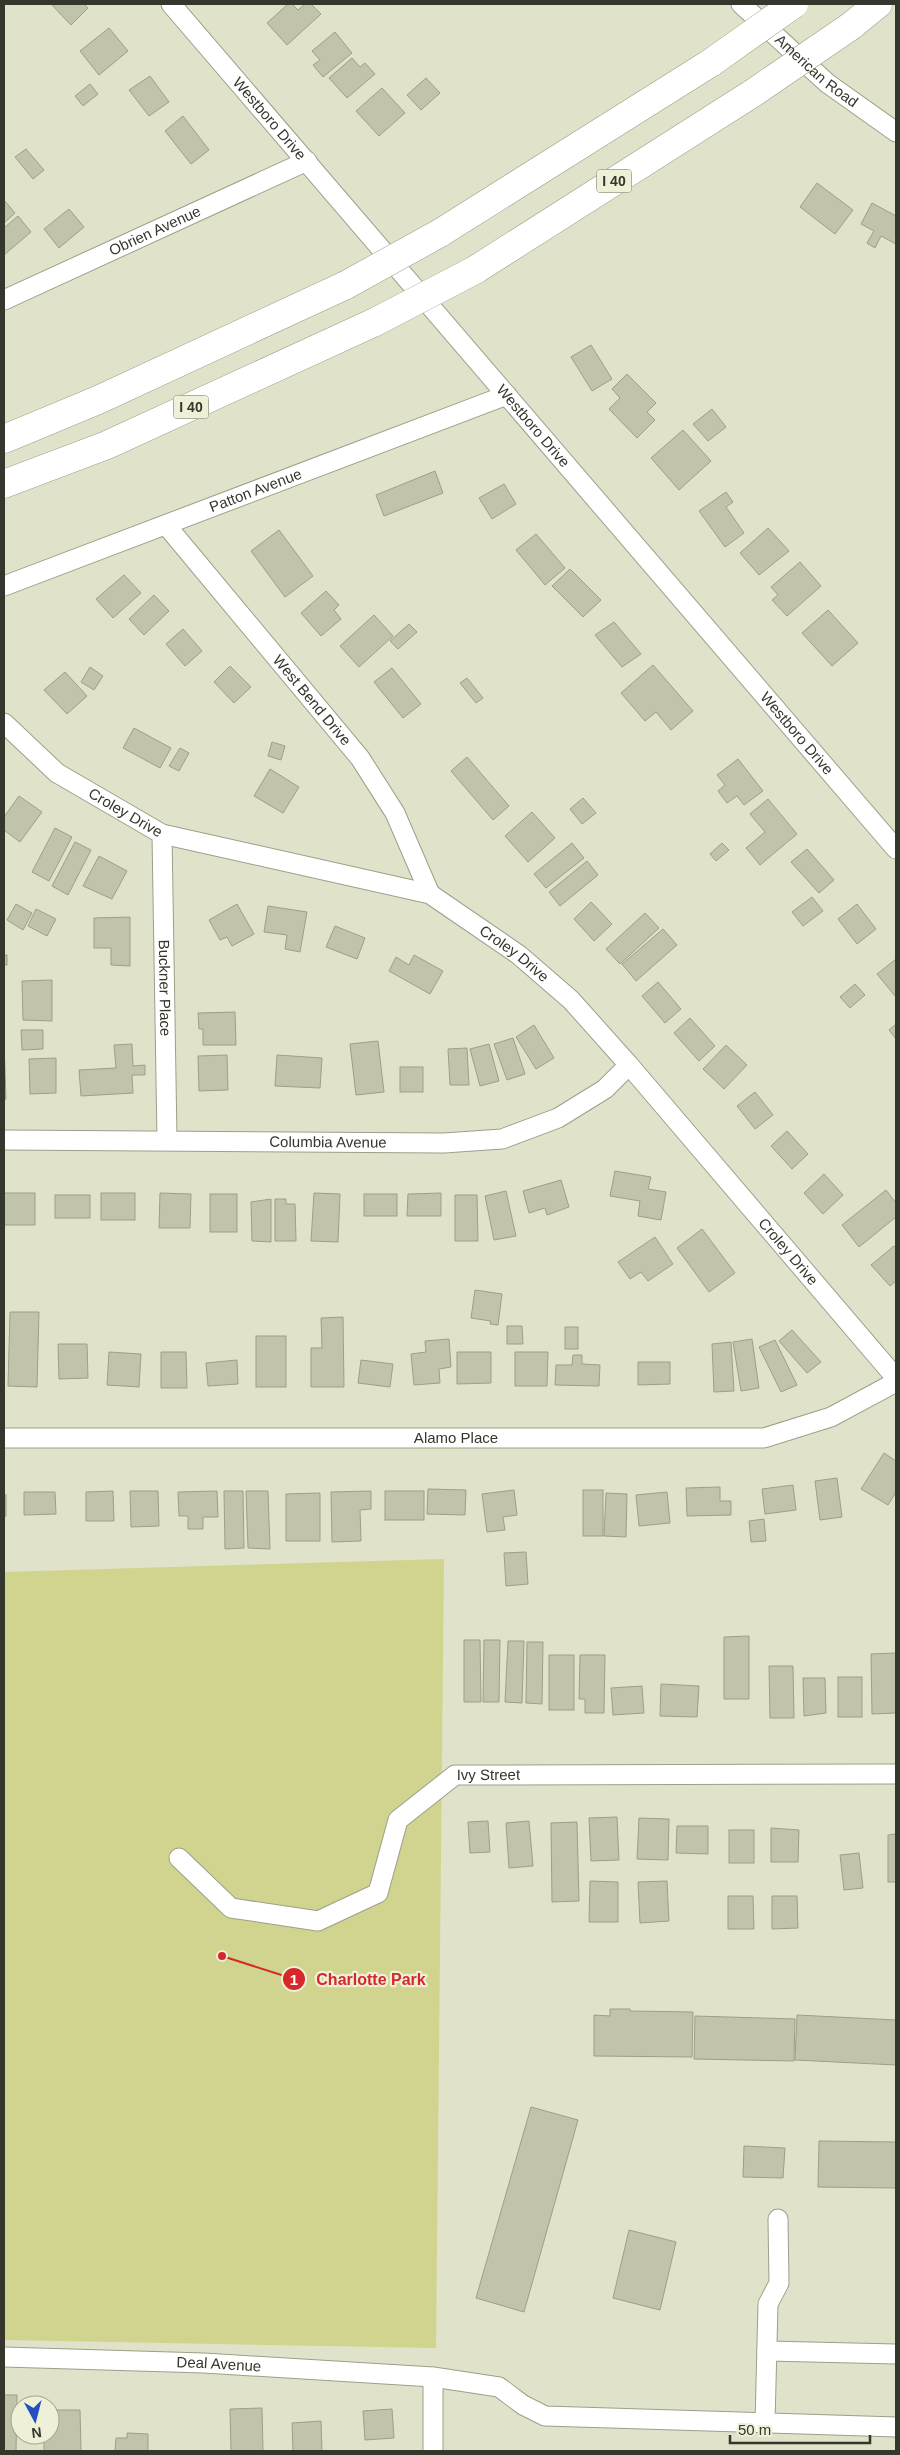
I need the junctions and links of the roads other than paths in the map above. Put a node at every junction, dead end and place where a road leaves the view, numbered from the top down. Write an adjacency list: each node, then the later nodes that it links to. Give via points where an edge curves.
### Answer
1 (171, 4): 6 (street, Westboro Drive)
2 (741, 4): 5 (street, American Road, via 827,83)
3 (794, 4): 9 (highway, bridge, via 712,62 440,233 346,285 98,400)
4 (878, 4): 10 (highway, I 40, bridge, via 852,26 753,93 475,270 375,322 107,445)
5 (896, 132)
6 (307, 161): 7 (street, Obrien Avenue); 8 (street, Westboro Drive)
7 (4, 300)
8 (507, 395): 11 (street, Patton Avenue); 15 (street, Westboro Drive)
9 (4, 439)
10 (4, 484)
11 (166, 525): 12 (street, Patton Avenue); 16 (street, West Bend Drive, via 360,758 396,813)
12 (4, 586)
13 (4, 723): 14 (street, Croley Drive, via 57,774)
14 (162, 834): 16 (street, Croley Drive); 19 (street, Buckner Place)
15 (896, 848)
16 (430, 894): 17 (street, Croley Drive, via 519,955 571,1000)
17 (629, 1065): 19 (street, Columbia Avenue, via 605,1089 558,1118 502,1139 444,1143); 20 (street, Croley Drive)
18 (4, 1140): 19 (street, Columbia Avenue)
19 (168, 1140)
20 (896, 1378)
21 (896, 1382): 22 (street, Alamo Place, via 831,1417 764,1438)
22 (4, 1438)
23 (896, 1774): 24 (street, Ivy Street, via 454,1775 398,1820 378,1893 318,1921 231,1908)
24 (179, 1858)
25 (778, 2219): 26 (street, via 779,2283 768,2304)
26 (767, 2351): 27 (street); 30 (street)
27 (896, 2354)
28 (4, 2357): 29 (street, Deal Avenue, via 204,2363)
29 (433, 2377): 30 (street, Deal Avenue, via 499,2387 523,2406 546,2416); 32 (street)
30 (765, 2423): 31 (street, Deal Avenue)
31 (896, 2427)
32 (433, 2451)

